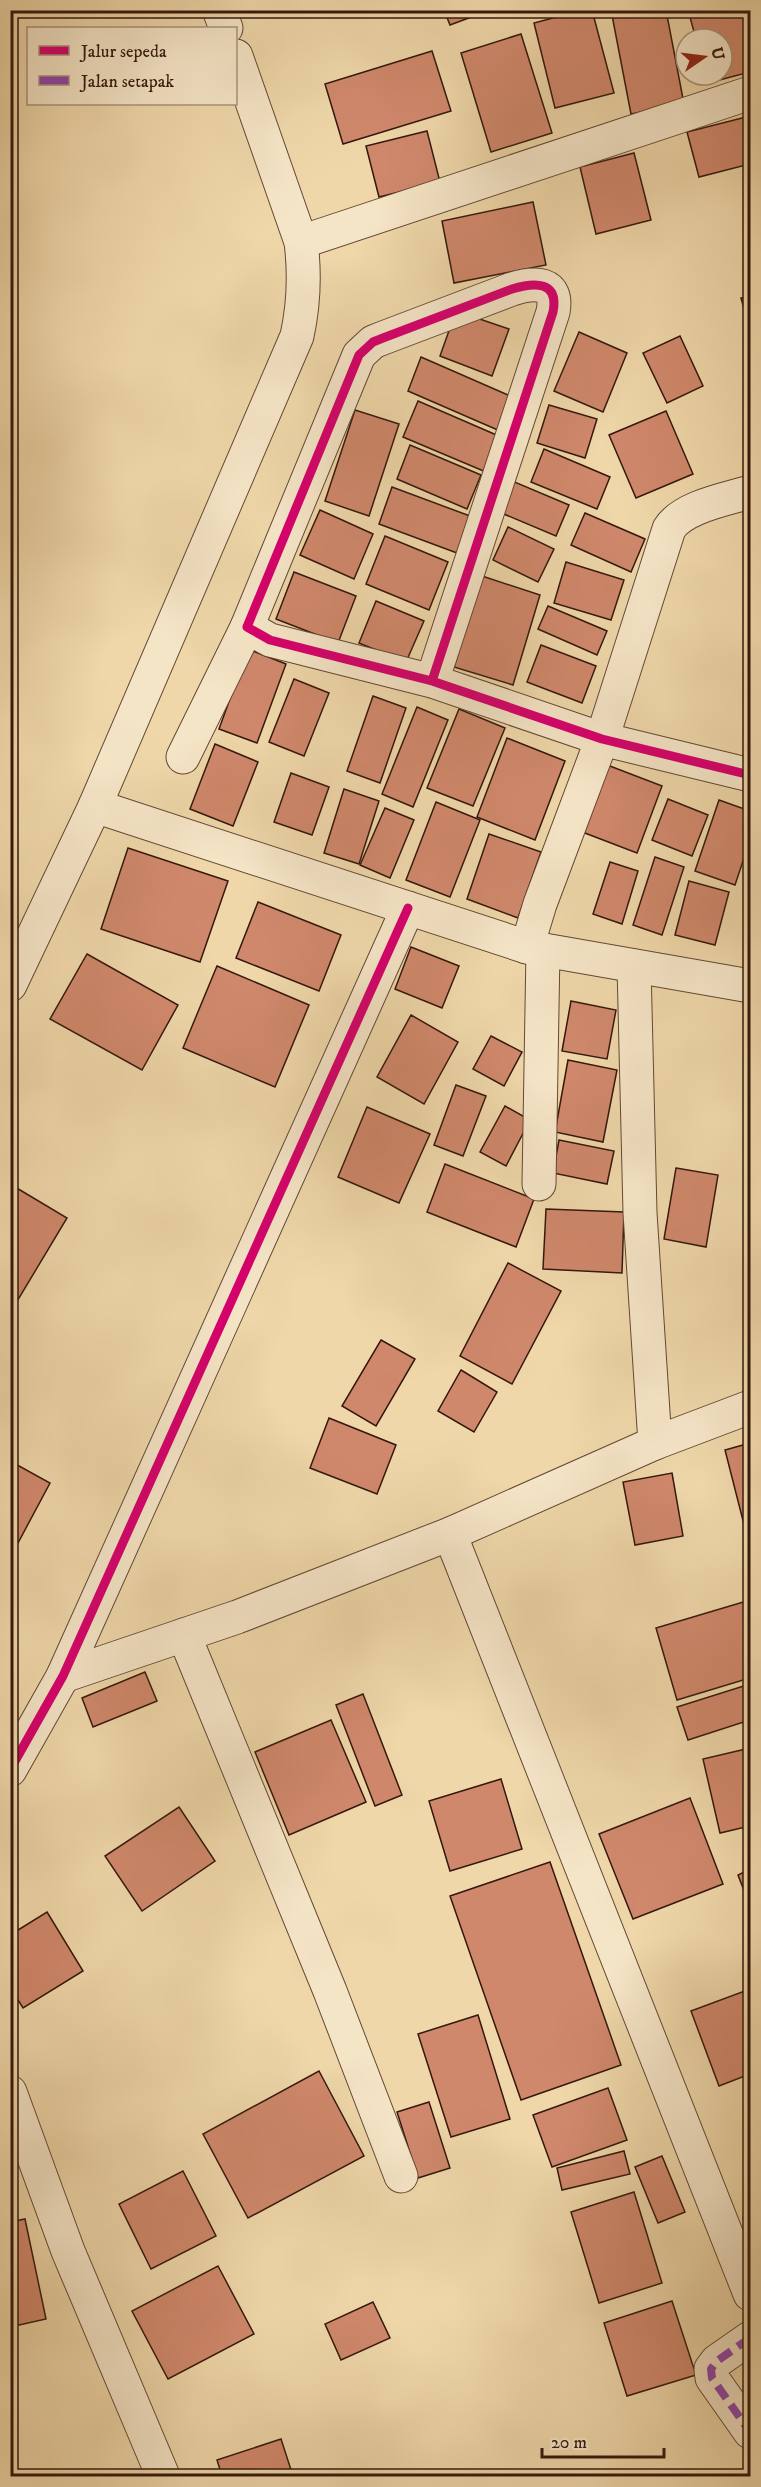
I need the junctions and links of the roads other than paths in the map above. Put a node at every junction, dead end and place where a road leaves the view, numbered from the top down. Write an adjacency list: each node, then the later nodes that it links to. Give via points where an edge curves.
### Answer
1 (219, 10): 2 (street)
2 (226, 27)
3 (237, 59): 5 (street)
4 (750, 93): 5 (street)
5 (301, 242): 12 (street, via 304,291 297,336)
6 (750, 492): 9 (street, via 686,513 669,529)
7 (247, 627): 8 (street, via 270,640); 8 (street, via 365,349 383,338 512,289 541,285 553,294 553,312); 10 (street)
8 (432, 681): 9 (street)
9 (602, 739): 11 (street); 14 (street, via 540,904)
10 (183, 757)
11 (750, 774)
12 (94, 807): 13 (street); 16 (street)
13 (408, 908): 14 (street); 23 (street)
14 (535, 949): 15 (street); 18 (street)
15 (634, 966): 17 (street); 20 (street, via 640,1214)
16 (10, 986)
17 (750, 986)
18 (539, 1184)
19 (750, 1407): 20 (street)
20 (655, 1443): 21 (street)
21 (450, 1533): 22 (street); 27 (street)
22 (184, 1635): 23 (street); 26 (street)
23 (63, 1676): 24 (street)
24 (10, 1770)
25 (10, 2092): 30 (street, via 68,2251)
26 (402, 2176)
27 (750, 2294)
28 (750, 2338): 29 (street, via 711,2369 712,2378)
29 (750, 2432)
30 (163, 2476)

